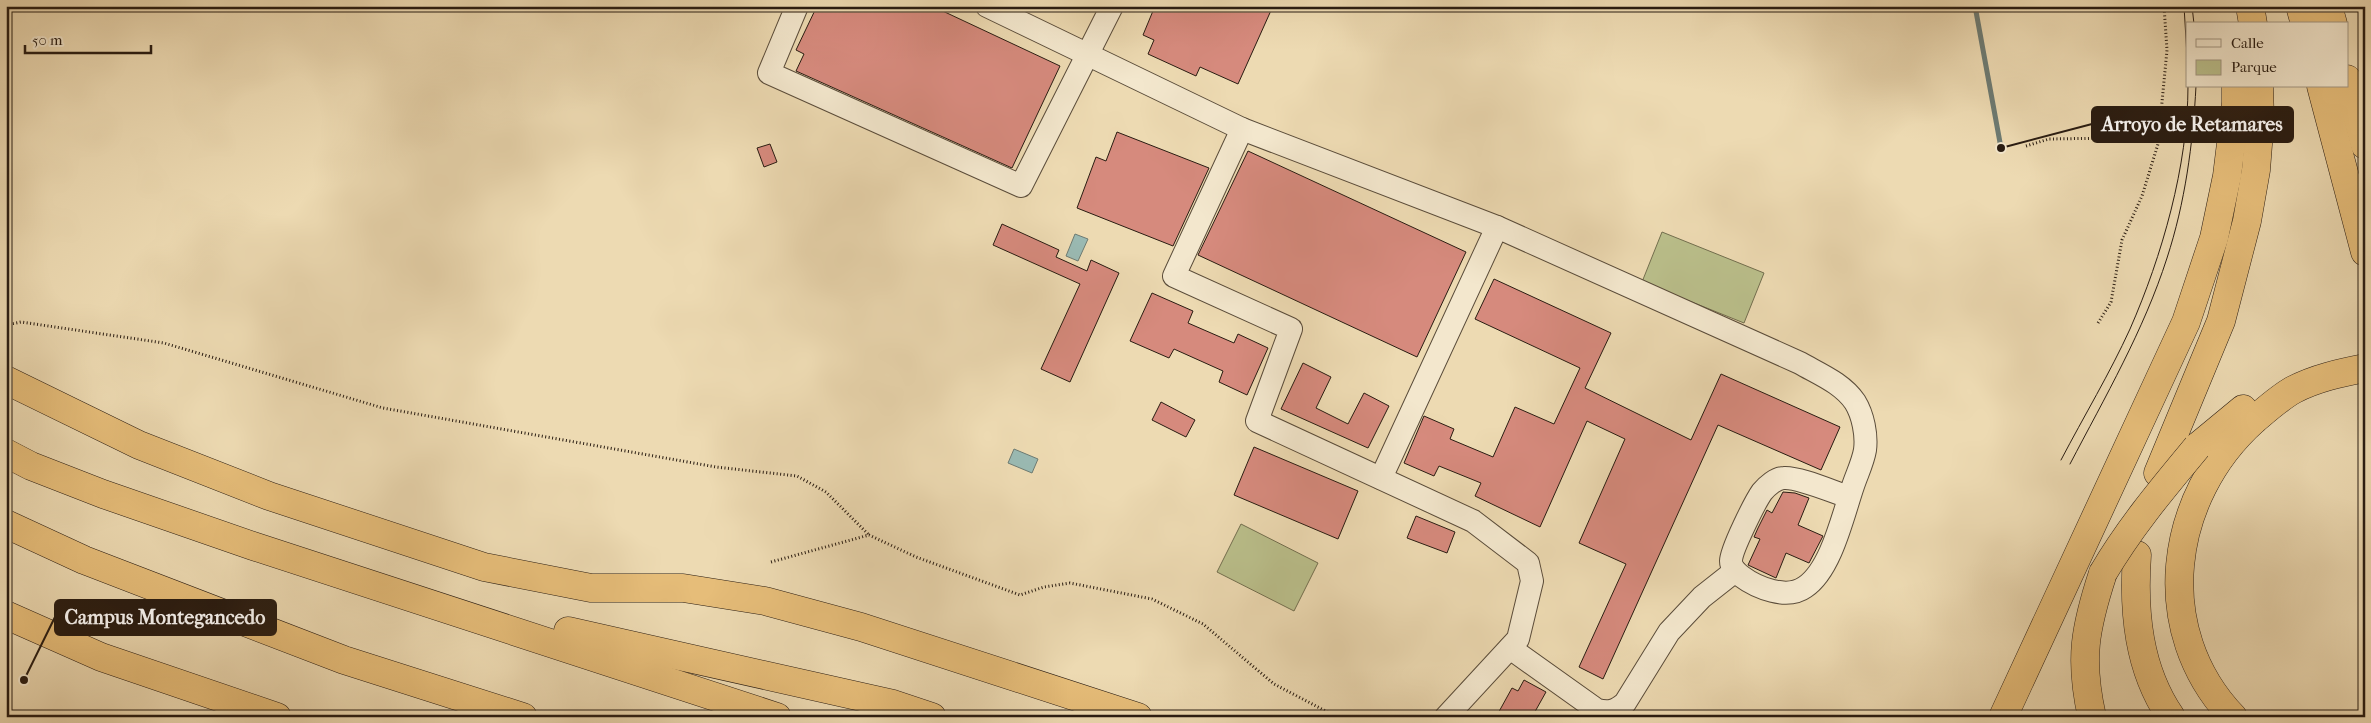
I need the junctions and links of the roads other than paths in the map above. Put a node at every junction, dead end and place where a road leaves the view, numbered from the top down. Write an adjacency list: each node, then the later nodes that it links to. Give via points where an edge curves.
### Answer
1 (797, 6): 12 (lane, via 769,73 1020,186)
2 (987, 6): 12 (lane)
3 (1112, 6): 12 (lane)
4 (2235, 6): 8 (highway)
5 (2250, 6): 9 (highway)
6 (2300, 6): 10 (highway)
7 (2328, 6): 11 (highway)
8 (2236, 22)
9 (2253, 22)
10 (2304, 22)
11 (2332, 22)
12 (1087, 54): 17 (lane)
13 (2348, 83): 18 (highway)
14 (2236, 88): 42 (highway, via 2227,176 2216,229 2186,322)
15 (2259, 88): 25 (highway, via 2256,170 2247,222 2226,303)
16 (2322, 88): 20 (highway)
17 (1242, 129): 19 (lane); 26 (lane, via 1174,276 1291,329 1257,421)
18 (2365, 146)
19 (1497, 227): 26 (lane); 27 (lane, via 1800,363 1841,386 1855,403 1864,430 1865,449)
20 (2365, 252)
21 (2365, 368): 23 (highway, via 2328,375)
22 (6, 380): 40 (highway, via 139,445 252,490 484,567 591,588 683,588 765,601 861,627)
23 (2292, 391): 43 (highway, bridge, via 2258,397 2197,447 2141,514 2103,573 2090,613 2084,651); 45 (highway, via 2233,439 2206,479 2188,518 2179,558 2179,600 2189,644 2205,680)
24 (6, 453): 31 (highway, via 103,494)
25 (2158, 473)
26 (1382, 478): 33 (lane, via 1473,521 1528,563 1532,581 1518,639)
27 (1849, 497): 30 (lane, via 1837,536 1823,566 1805,587 1792,593 1774,591 1747,580); 30 (lane, via 1789,479 1772,482 1762,492 1733,549 1731,562)
28 (6, 524): 34 (highway, via 84,560)
29 (2137, 555): 44 (highway, via 2134,592 2137,634 2149,673)
30 (1735, 571): 33 (lane, via 1702,597 1669,632 1625,703 1616,710 1607,713 1597,710)
31 (377, 586): 38 (highway); 39 (highway, via 638,649 893,704)
32 (6, 615): 35 (highway, via 101,657)
33 (1510, 648): 41 (lane)
34 (344, 660): 36 (highway, via 400,693); 37 (highway)
35 (277, 717)
36 (463, 717)
37 (523, 717)
38 (777, 717)
39 (932, 717)
40 (1138, 717)
41 (1446, 717)
42 (2003, 717)
43 (2092, 717)
44 (2170, 717)
45 (2233, 717)

